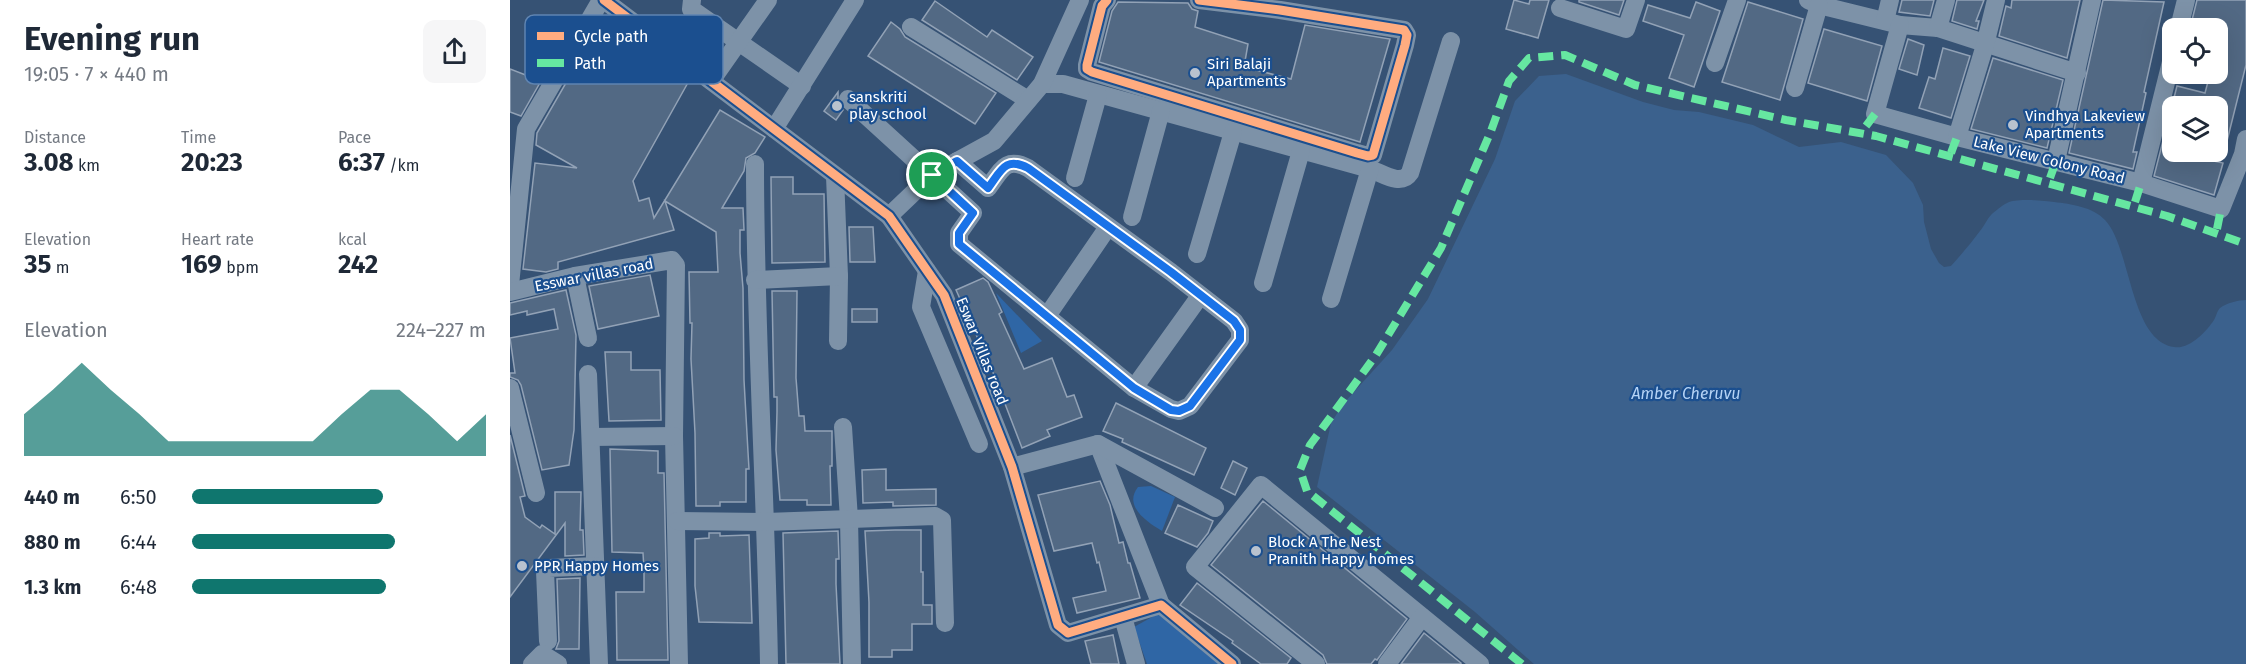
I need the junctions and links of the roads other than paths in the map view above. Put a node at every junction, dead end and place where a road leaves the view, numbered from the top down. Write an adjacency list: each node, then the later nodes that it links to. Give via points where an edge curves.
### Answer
1 (602, 0): 17 (street); 18 (street, Eswar Villas road)
2 (692, 0): 19 (street, via 691,9)
3 (768, 0): 28 (street)
4 (855, 0): 37 (street)
5 (1080, 0): 23 (street)
6 (1107, 0): 26 (street)
7 (1199, 0): 26 (street, via 1404,30 1405,45 1373,155 1092,72 1087,65)
8 (1636, 0): 16 (street, via 1626,29)
9 (1737, 0): 30 (street)
10 (1890, 0): 21 (street)
11 (1946, 0): 24 (street)
12 (1996, 0): 29 (street)
13 (2092, 0): 32 (street)
14 (2186, 0): 20 (street)
15 (1824, 3): 21 (street); 38 (street)
16 (1560, 8)
17 (593, 15)
18 (622, 15)
19 (700, 15)
20 (2182, 18)
21 (1900, 25): 24 (street); 45 (street, Lake View Colony Road, via 1875,114)
22 (911, 27): 40 (street)
23 (1069, 27): 26 (street); 35 (street)
24 (1938, 28): 29 (street)
25 (723, 31): 28 (street)
26 (1095, 34)
27 (1451, 41): 51 (street, via 1407,178 1395,180)
28 (738, 42): 31 (street); 37 (street)
29 (1985, 45): 32 (street); 45 (street)
30 (1714, 63)
31 (723, 64)
32 (2077, 74): 49 (street)
33 (553, 84): 67 (street, via 526,129)
34 (715, 84): 43 (street, Eswar Villas road)
35 (1042, 84): 39 (street, via 1063,84); 40 (street)
36 (2166, 84): 55 (street)
37 (802, 86): 43 (street)
38 (1795, 88)
39 (1098, 95): 42 (street); 54 (street)
40 (1021, 96): 48 (street, via 994,141)
41 (848, 99): 52 (street)
42 (1161, 111): 44 (street); 59 (street)
43 (774, 129): 53 (street, Eswar Villas road)
44 (1233, 132): 47 (street); 61 (street)
45 (1957, 137): 49 (street, Lake View Colony Road)
46 (2245, 149): 55 (street, Lake View Colony Road, via 2221,209)
47 (1301, 151): 51 (street); 66 (street)
48 (957, 161): 52 (street); 56 (street)
49 (2056, 161): 55 (street, Lake View Colony Road)
50 (755, 164): 65 (street)
51 (1370, 170): 70 (street)
52 (932, 175): 57 (street); 58 (street)
53 (835, 177): 58 (street, Eswar Villas road); 64 (street)
54 (1075, 178)
55 (2141, 183)
56 (988, 188): 57 (street); 60 (street, via 1005,166 1017,162)
57 (973, 213): 71 (street, via 959,233 959,244)
58 (889, 216): 62 (street, Eswar Villas road)
59 (1132, 217)
60 (1108, 227): 69 (street); 71 (street)
61 (1197, 254)
62 (927, 271): 80 (street, via 921,307); 82 (street, Eswar Villas road, via 944,296)
63 (575, 276): 68 (street, Esswar villas road); 72 (street); 78 (street, Esswar villas road, via 672,260 676,265)
64 (838, 276): 65 (street); 73 (street)
65 (755, 280): 87 (street)
66 (1263, 283)
67 (510, 285)
68 (510, 292)
69 (1200, 296): 76 (street); 76 (street, via 1234,321 1240,330 1240,340 1185,409 1171,410)
70 (1331, 299)
71 (1047, 316): 76 (street)
72 (588, 338)
73 (838, 341)
74 (588, 374): 79 (street)
75 (510, 388): 83 (street)
76 (1134, 388)
77 (843, 427): 85 (street)
78 (674, 436): 79 (street); 86 (street)
79 (591, 437): 88 (street)
80 (979, 444)
81 (1098, 444): 82 (street); 84 (street); 89 (street)
82 (1012, 467): 90 (street, Eswar Villas road, via 1058,625 1068,633)
83 (536, 493)
84 (1215, 508)
85 (849, 519): 87 (street); 92 (street, via 935,516 942,520); 99 (street)
86 (677, 521): 87 (street); 97 (street)
87 (766, 522): 98 (street)
88 (596, 566): 93 (street, via 545,571); 96 (street)
89 (1161, 605): 90 (street, Eswar Villas road); 101 (street)
90 (1122, 617): 100 (street)
91 (1422, 617): 102 (street, via 1262,485 1195,567); 103 (street); 104 (street)
92 (945, 623)
93 (548, 641)
94 (532, 664): 95 (street, via 542,654)
95 (558, 664)
96 (599, 664)
97 (679, 664)
98 (770, 664)
99 (852, 664)
100 (1136, 664)
101 (1232, 664)
102 (1316, 664)
103 (1387, 664)
104 (1480, 664)

